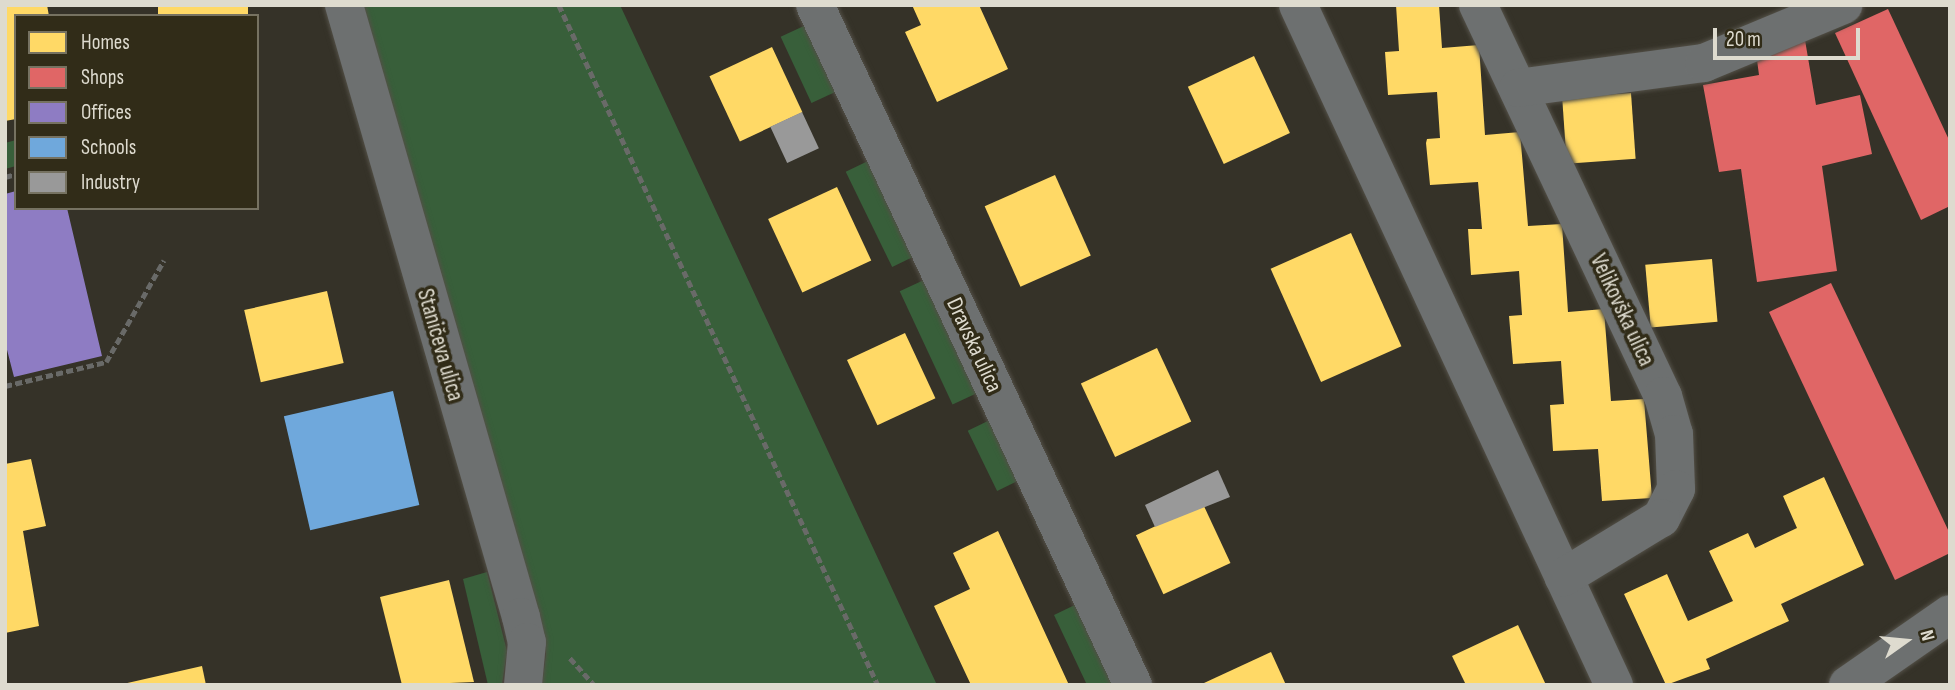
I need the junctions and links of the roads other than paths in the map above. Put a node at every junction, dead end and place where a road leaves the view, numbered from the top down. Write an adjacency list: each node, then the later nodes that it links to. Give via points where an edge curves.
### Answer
1 (344, 5): 9 (street, Staničeva ulica, via 521,617 527,642)
2 (815, 5): 10 (street, Dravska ulica)
3 (1297, 5): 7 (street)
4 (1478, 5): 6 (street, Velikovška ulica)
5 (1843, 5): 6 (street, via 1704,63)
6 (1518, 88): 7 (street, Velikovška ulica, via 1662,396 1675,444 1675,489 1661,518)
7 (1564, 576): 11 (street)
8 (1950, 614): 12 (street)
9 (523, 685)
10 (1133, 685)
11 (1614, 685)
12 (1848, 685)

